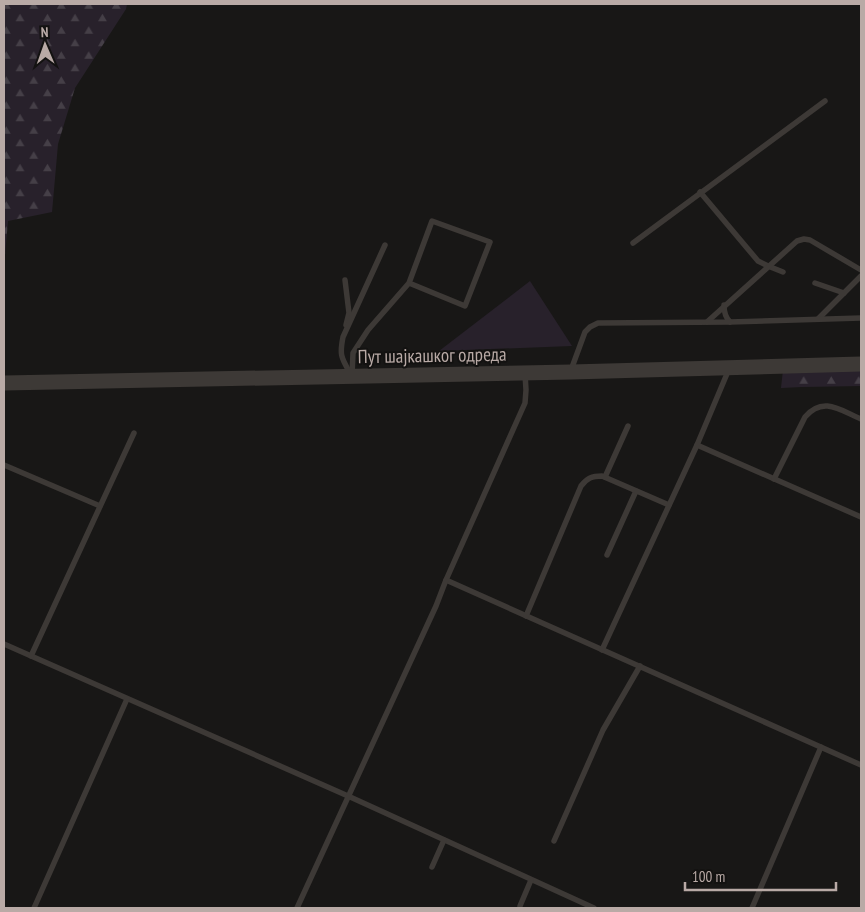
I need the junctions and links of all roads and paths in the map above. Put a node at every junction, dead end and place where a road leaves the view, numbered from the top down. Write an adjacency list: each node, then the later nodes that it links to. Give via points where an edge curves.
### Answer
1 (826, 101): 2 (lane)
2 (700, 192): 3 (lane); 5 (lane, via 758,262)
3 (633, 242)
4 (385, 245): 18 (lane)
5 (768, 266): 6 (lane, via 797,241 804,239); 7 (lane); 13 (lane)
6 (861, 270)
7 (783, 272)
8 (861, 276): 12 (lane)
9 (345, 280): 18 (lane, via 349,312)
10 (409, 283): 10 (lane, via 465,306 490,242 432,221); 23 (lane, via 368,330 353,353)
11 (815, 283): 12 (lane)
12 (844, 293): 15 (lane)
13 (724, 305): 16 (lane); 17 (lane)
14 (861, 318): 15 (lane)
15 (818, 319): 17 (lane)
16 (706, 322): 17 (lane); 21 (lane, via 598,323 586,332)
17 (730, 322)
18 (343, 337): 23 (lane, via 341,357)
19 (861, 364): 20 (street, Пут шајкашког одреда)
20 (730, 367): 21 (street, Пут шајкашког одреда); 28 (lane)
21 (571, 372): 22 (street, Пут шајкашког одреда)
22 (525, 373): 23 (street, Пут шајкашког одреда); 37 (lane, via 525,403)
23 (352, 377): 24 (street, Пут шајкашког одреда)
24 (4, 383)
25 (861, 419): 31 (lane, via 832,406 821,405 812,409)
26 (628, 426): 30 (lane)
27 (134, 432): 34 (lane)
28 (697, 445): 31 (lane); 33 (lane)
29 (4, 465): 34 (lane)
30 (605, 477): 32 (lane); 38 (lane, via 586,479 581,486)
31 (774, 478): 35 (lane)
32 (636, 491): 33 (lane); 36 (lane)
33 (669, 505): 40 (lane)
34 (100, 506): 41 (lane)
35 (861, 517)
36 (607, 555)
37 (446, 580): 38 (lane); 46 (lane)
38 (526, 616): 40 (lane)
39 (4, 644): 41 (lane)
40 (602, 650): 42 (lane)
41 (31, 656): 43 (lane)
42 (640, 666): 44 (lane); 48 (lane, via 603,730)
43 (127, 699): 46 (lane); 52 (lane)
44 (821, 747): 45 (lane); 55 (lane)
45 (861, 765)
46 (348, 796): 47 (lane); 53 (lane)
47 (444, 840): 49 (lane); 50 (lane)
48 (554, 841)
49 (432, 867)
50 (531, 880): 51 (lane); 54 (lane)
51 (520, 906)
52 (34, 908)
53 (298, 908)
54 (594, 908)
55 (752, 908)

